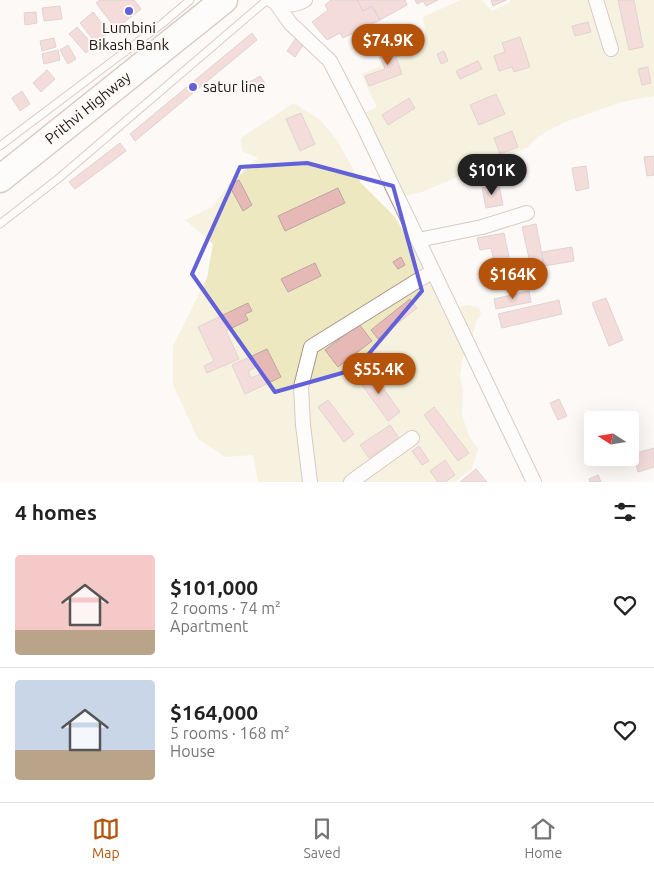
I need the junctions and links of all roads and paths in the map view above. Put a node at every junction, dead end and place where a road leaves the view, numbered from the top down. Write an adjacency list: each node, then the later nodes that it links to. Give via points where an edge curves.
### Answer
1 (190, 0): 7 (lane)
2 (224, 0): 8 (highway, Prithvi Highway)
3 (304, 0): 5 (street, via 298,4)
4 (596, 0): 6 (street)
5 (271, 1): 10 (lane, via 60,178); 11 (street, via 330,61)
6 (611, 50)
7 (0, 146)
8 (0, 179)
9 (527, 213): 11 (street, via 482,227)
10 (0, 224)
11 (418, 240): 12 (street)
12 (433, 271): 14 (street, via 311,347 301,387 302,425); 16 (street)
13 (412, 438): 15 (street)
14 (310, 482)
15 (350, 482)
16 (534, 482)

